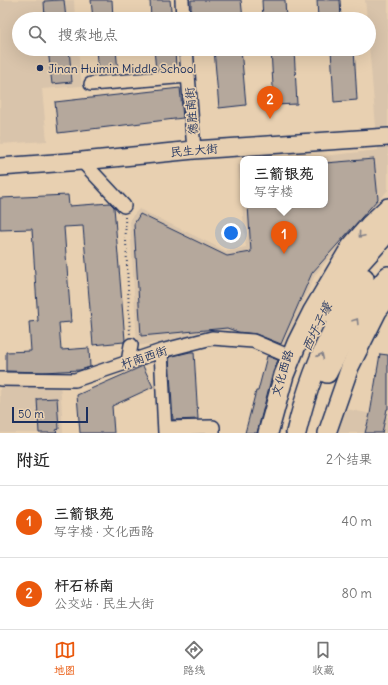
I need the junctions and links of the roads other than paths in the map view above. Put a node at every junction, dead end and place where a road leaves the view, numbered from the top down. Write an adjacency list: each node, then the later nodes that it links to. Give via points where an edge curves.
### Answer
1 (182, 0): 2 (street)
2 (183, 12)
3 (187, 56): 4 (street, 德胜南街)
4 (188, 76): 5 (street); 7 (street, 德胜南街)
5 (90, 84)
6 (388, 136): 7 (main road, 民生大街)
7 (194, 150): 8 (main road, 民生大街)
8 (82, 161): 9 (main road, 民生大街); 10 (street)
9 (0, 167)
10 (124, 206)
11 (388, 208): 24 (highway, one-way to 24, via 351,247 313,311 284,375)
12 (388, 232): 25 (highway, via 358,265 325,313 304,357)
13 (388, 250): 26 (highway, one-way to 13, via 301,410 336,324 366,275)
14 (388, 276): 27 (highway, one-way to 14, via 321,386 338,352 379,286)
15 (315, 294): 19 (street, 文化西路)
16 (388, 298): 28 (main road, via 378,311 350,367)
17 (131, 345): 20 (street)
18 (161, 351): 19 (street, 杆南西街, via 212,338 253,341); 20 (street, 杆南西街); 22 (street)
19 (286, 354): 24 (street, 文化西路)
20 (128, 362): 21 (street, 杆南西街, via 75,380)
21 (0, 379)
22 (165, 430): 23 (street, via 213,427)
23 (213, 433)
24 (266, 433)
25 (282, 433)
26 (296, 433)
27 (308, 433)
28 (327, 433)

